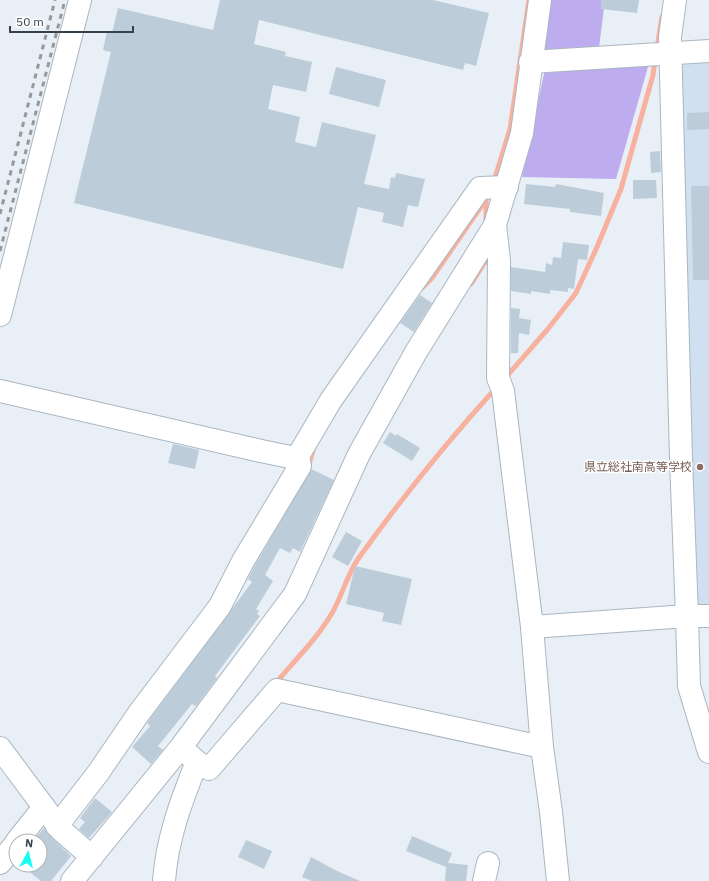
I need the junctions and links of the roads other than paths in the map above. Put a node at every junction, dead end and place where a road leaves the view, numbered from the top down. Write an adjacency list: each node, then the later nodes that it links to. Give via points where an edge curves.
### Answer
1 (80, 0): 9 (street)
2 (540, 0): 6 (street)
3 (675, 0): 5 (street, via 670,36)
4 (709, 50): 5 (street)
5 (661, 54): 6 (street); 12 (street)
6 (530, 62): 7 (street, via 522,133)
7 (496, 187): 8 (street); 11 (street, via 480,188 331,400)
8 (495, 224): 14 (street, via 499,260 500,383); 18 (street, via 416,352 359,454 295,594)
9 (0, 315)
10 (0, 391): 11 (street, via 261,451)
11 (298, 456): 20 (street, via 300,466 220,606)
12 (687, 616): 13 (street); 14 (street); 17 (street, via 689,686)
13 (709, 616)
14 (532, 627): 15 (street)
15 (542, 747): 18 (street, via 277,690 209,769); 27 (street)
16 (0, 748): 19 (street)
17 (709, 752)
18 (188, 753): 23 (street); 26 (street)
19 (44, 807): 20 (street); 21 (street)
20 (58, 826): 23 (street)
21 (24, 833)
22 (8, 853): 24 (street)
23 (92, 857): 25 (street)
24 (0, 863)
25 (72, 881)
26 (164, 881)
27 (558, 881)

